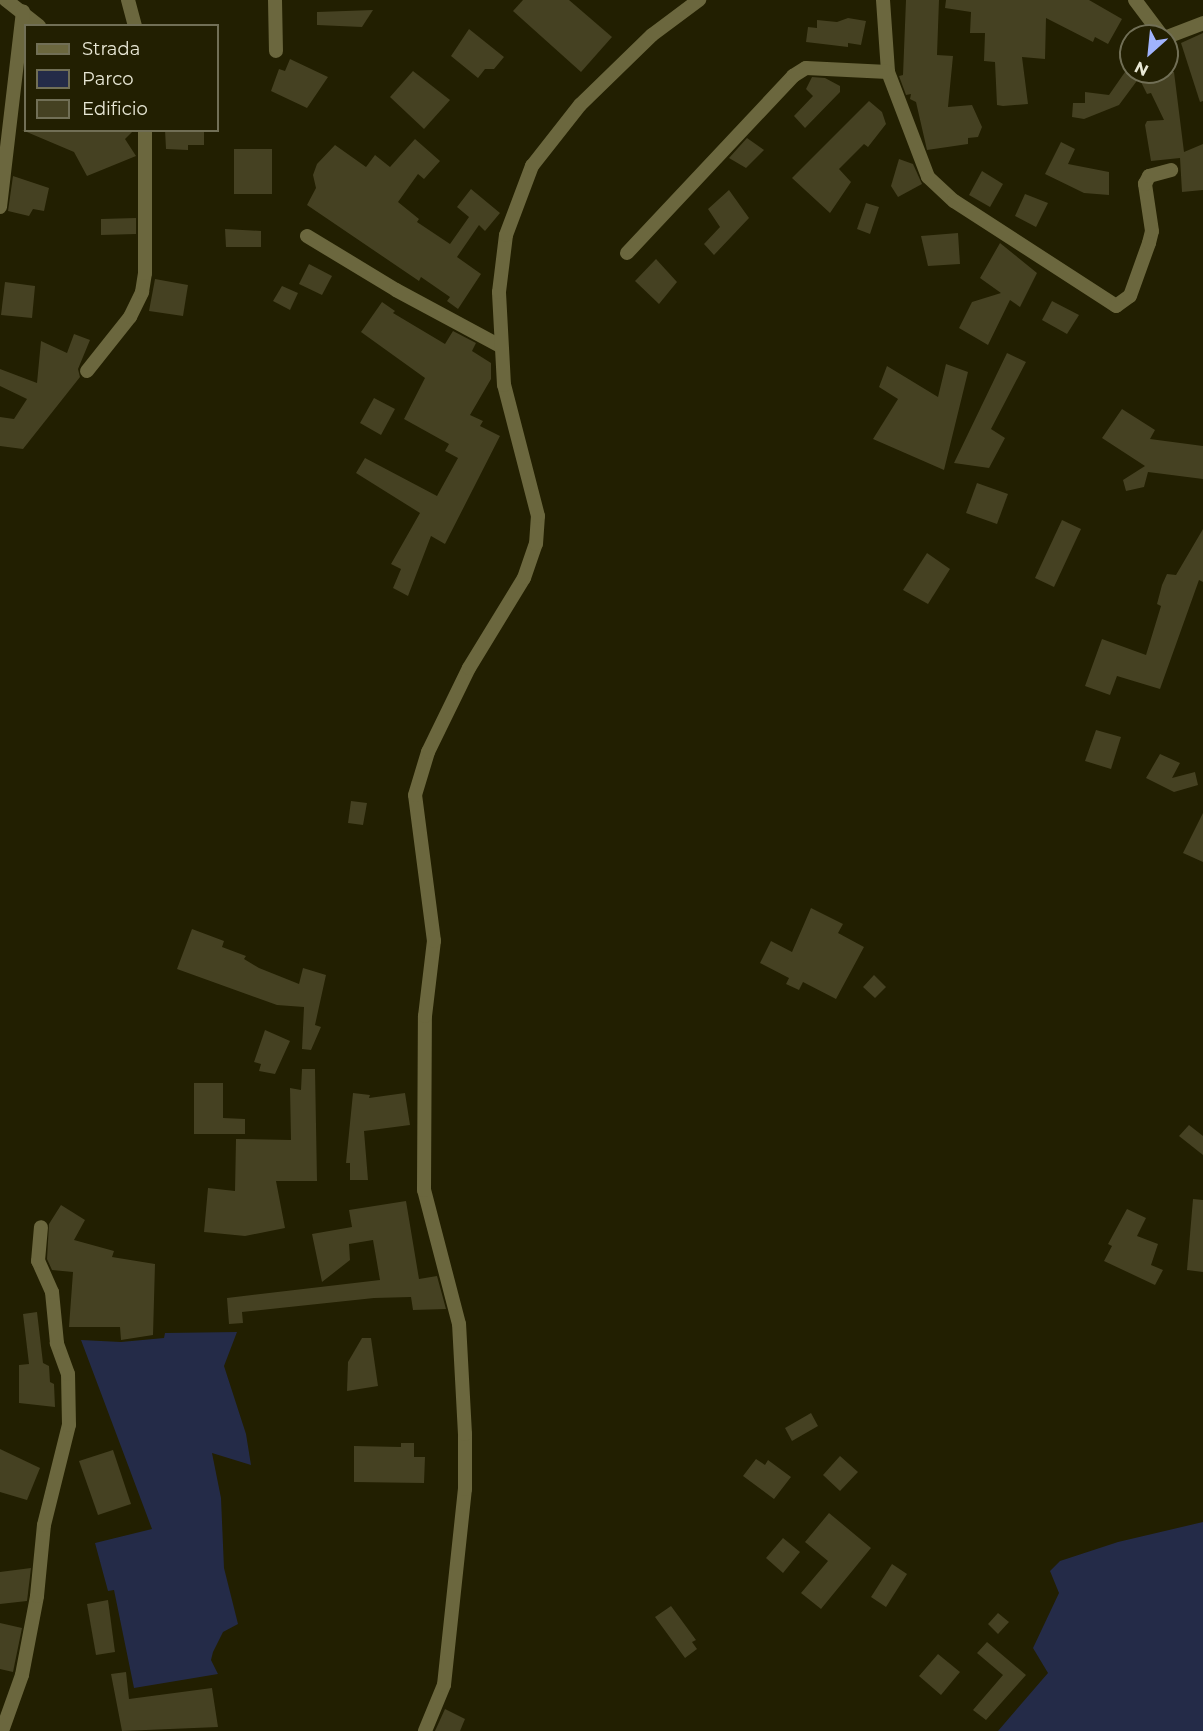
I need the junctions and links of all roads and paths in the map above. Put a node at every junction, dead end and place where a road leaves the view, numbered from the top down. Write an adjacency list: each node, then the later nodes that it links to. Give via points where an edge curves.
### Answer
1 (6, 0): 7 (street)
2 (128, 0): 10 (street)
3 (275, 0): 13 (street)
4 (699, 0): 20 (street, via 652,35 580,105 532,165 506,235 499,292)
5 (883, 0): 14 (street)
6 (1136, 0): 11 (street)
7 (23, 10): 9 (street); 17 (street)
8 (1203, 23): 12 (street)
9 (37, 24)
10 (134, 24)
11 (1153, 24)
12 (1179, 32)
13 (276, 51)
14 (888, 72): 16 (street, via 928,177 954,201 1116,306 1130,296 1152,231 1145,184 1149,176); 19 (street, via 806,69 794,76)
15 (143, 133): 21 (street, via 146,273 142,292 130,317)
16 (1171, 170)
17 (0, 207)
18 (307, 236): 20 (street)
19 (627, 254)
20 (500, 346): 24 (street, via 504,385 537,516 536,544 524,578 469,668 428,752 415,795 434,942 425,1016 424,1190 459,1324 465,1434 465,1489 444,1685)
21 (87, 371)
22 (41, 1227): 23 (street, via 38,1261 52,1292 57,1343 68,1374 69,1425 44,1525 38,1596 22,1675)
23 (2, 1731)
24 (425, 1731)

